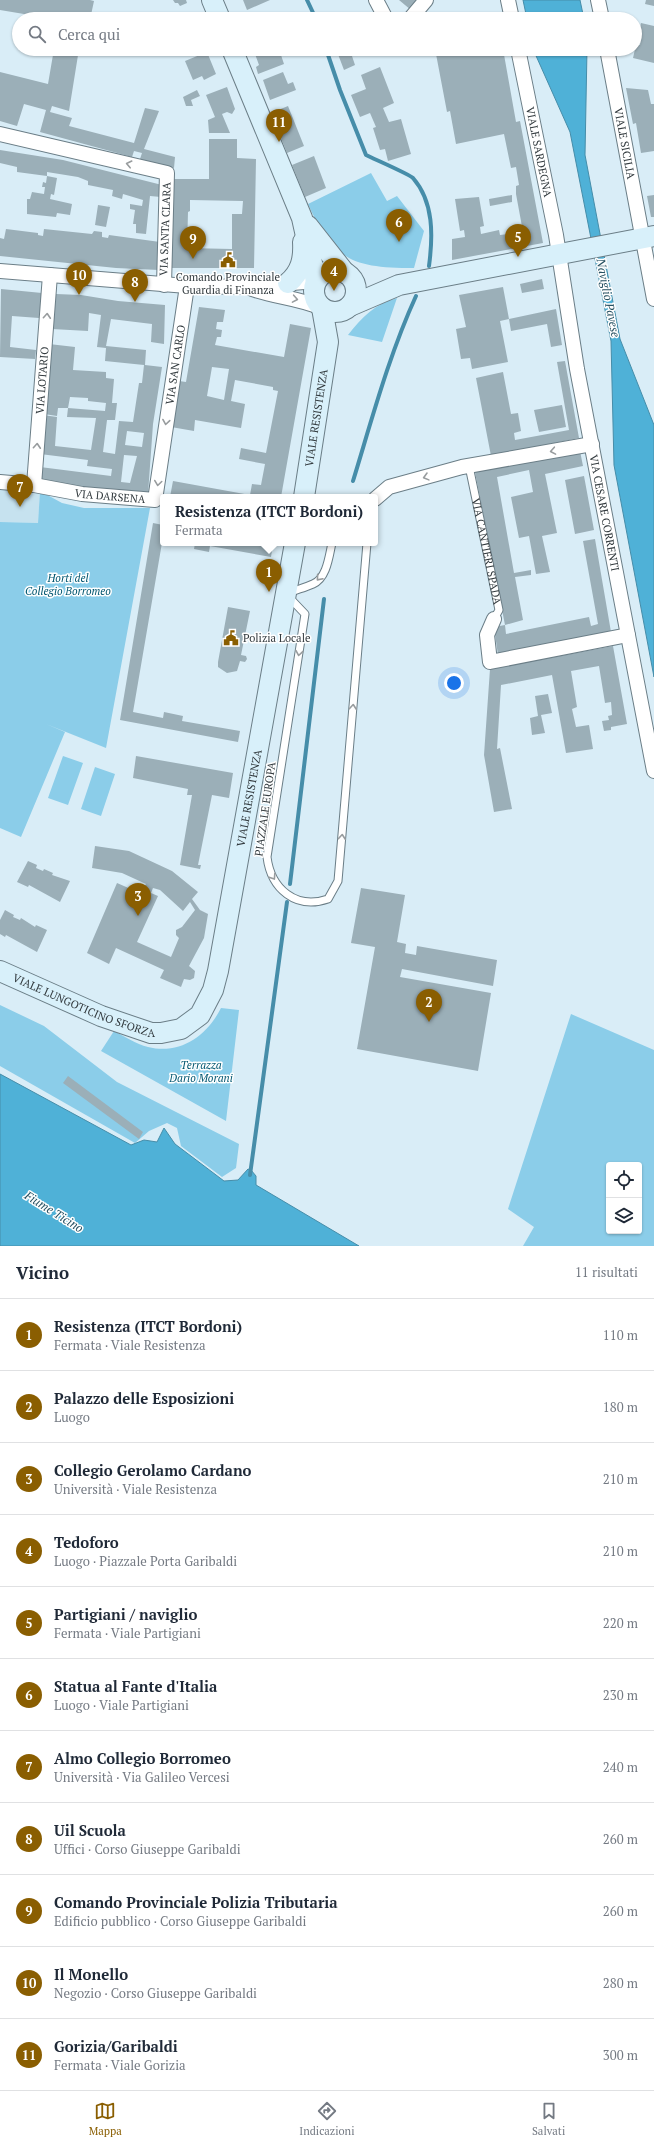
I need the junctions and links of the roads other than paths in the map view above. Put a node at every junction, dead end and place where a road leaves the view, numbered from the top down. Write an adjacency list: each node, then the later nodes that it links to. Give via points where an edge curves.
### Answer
1 (212, 0): 6 (main road)
2 (376, 0): 7 (street)
3 (426, 0): 8 (street)
4 (508, 0): 9 (street)
5 (598, 0): 10 (street)
6 (217, 12)
7 (382, 12)
8 (416, 12)
9 (511, 12)
10 (601, 12)
11 (235, 56): 15 (main road)
12 (519, 56): 17 (street, VIALE SARDEGNA)
13 (608, 56): 16 (street, VIALE SICILIA)
14 (0, 134): 24 (street, VIA SANTA CLARA, one-way to 14, via 167,173)
15 (302, 218): 19 (main road); 22 (main road); 23 (main road, via 303,260 295,276)
16 (642, 239): 17 (main road); 27 (street, VIALE SICILIA)
17 (559, 255): 21 (main road, via 456,276); 32 (street, VIA CESARE CORRENTI)
18 (0, 271): 20 (street)
19 (347, 274): 21 (main road, via 362,280 378,282); 22 (main road, via 332,270); 28 (main road, via 356,290)
20 (50, 275): 24 (street); 35 (street, VIA LOTARIO, one-way to 20)
21 (421, 280): 28 (main road, via 399,285)
22 (316, 281): 23 (street); 29 (main road, via 314,296)
23 (288, 283): 26 (street)
24 (164, 285): 25 (street)
25 (187, 286): 26 (street); 31 (street, VIA SAN CARLO, one-way to 31)
26 (244, 287): 29 (street, one-way to 29)
27 (654, 299)
28 (349, 307): 29 (main road, via 335,312); 30 (main road, VIALE RESISTENZA, via 338,320)
29 (322, 308): 30 (main road, VIALE RESISTENZA)
30 (328, 340): 36 (main road, VIALE RESISTENZA)
31 (163, 444): 35 (street, VIA DARSENA, one-way to 35, via 155,500 82,494)
32 (592, 444): 33 (street, one-way to 33); 43 (street, VIA CESARE CORRENTI)
33 (469, 466): 37 (street, one-way to 37, via 389,487); 42 (lane, VIA CANTIERI SPADA, via 499,610)
34 (0, 482): 35 (street)
35 (34, 485)
36 (304, 494)
37 (378, 496)
38 (294, 546): 41 (main road, VIALE RESISTENZA)
39 (331, 546): 41 (lane, one-way to 41, via 326,571 314,584)
40 (367, 546): 41 (lane, PIAZZALE EUROPA, one-way to 40, via 305,614 267,856 269,871 279,886 295,899 314,903 328,899 338,881)
41 (286, 594): 46 (main road, VIALE RESISTENZA, via 218,971 210,997 200,1015 191,1023)
42 (494, 618): 43 (street, VIA CANTIERI SPADA, via 487,634 490,662)
43 (628, 635): 44 (street, VIA CESARE CORRENTI)
44 (654, 770)
45 (0, 971): 46 (main road, VIALE LUNGOTICINO SFORZA, via 101,1016 151,1033)
46 (170, 1032)

